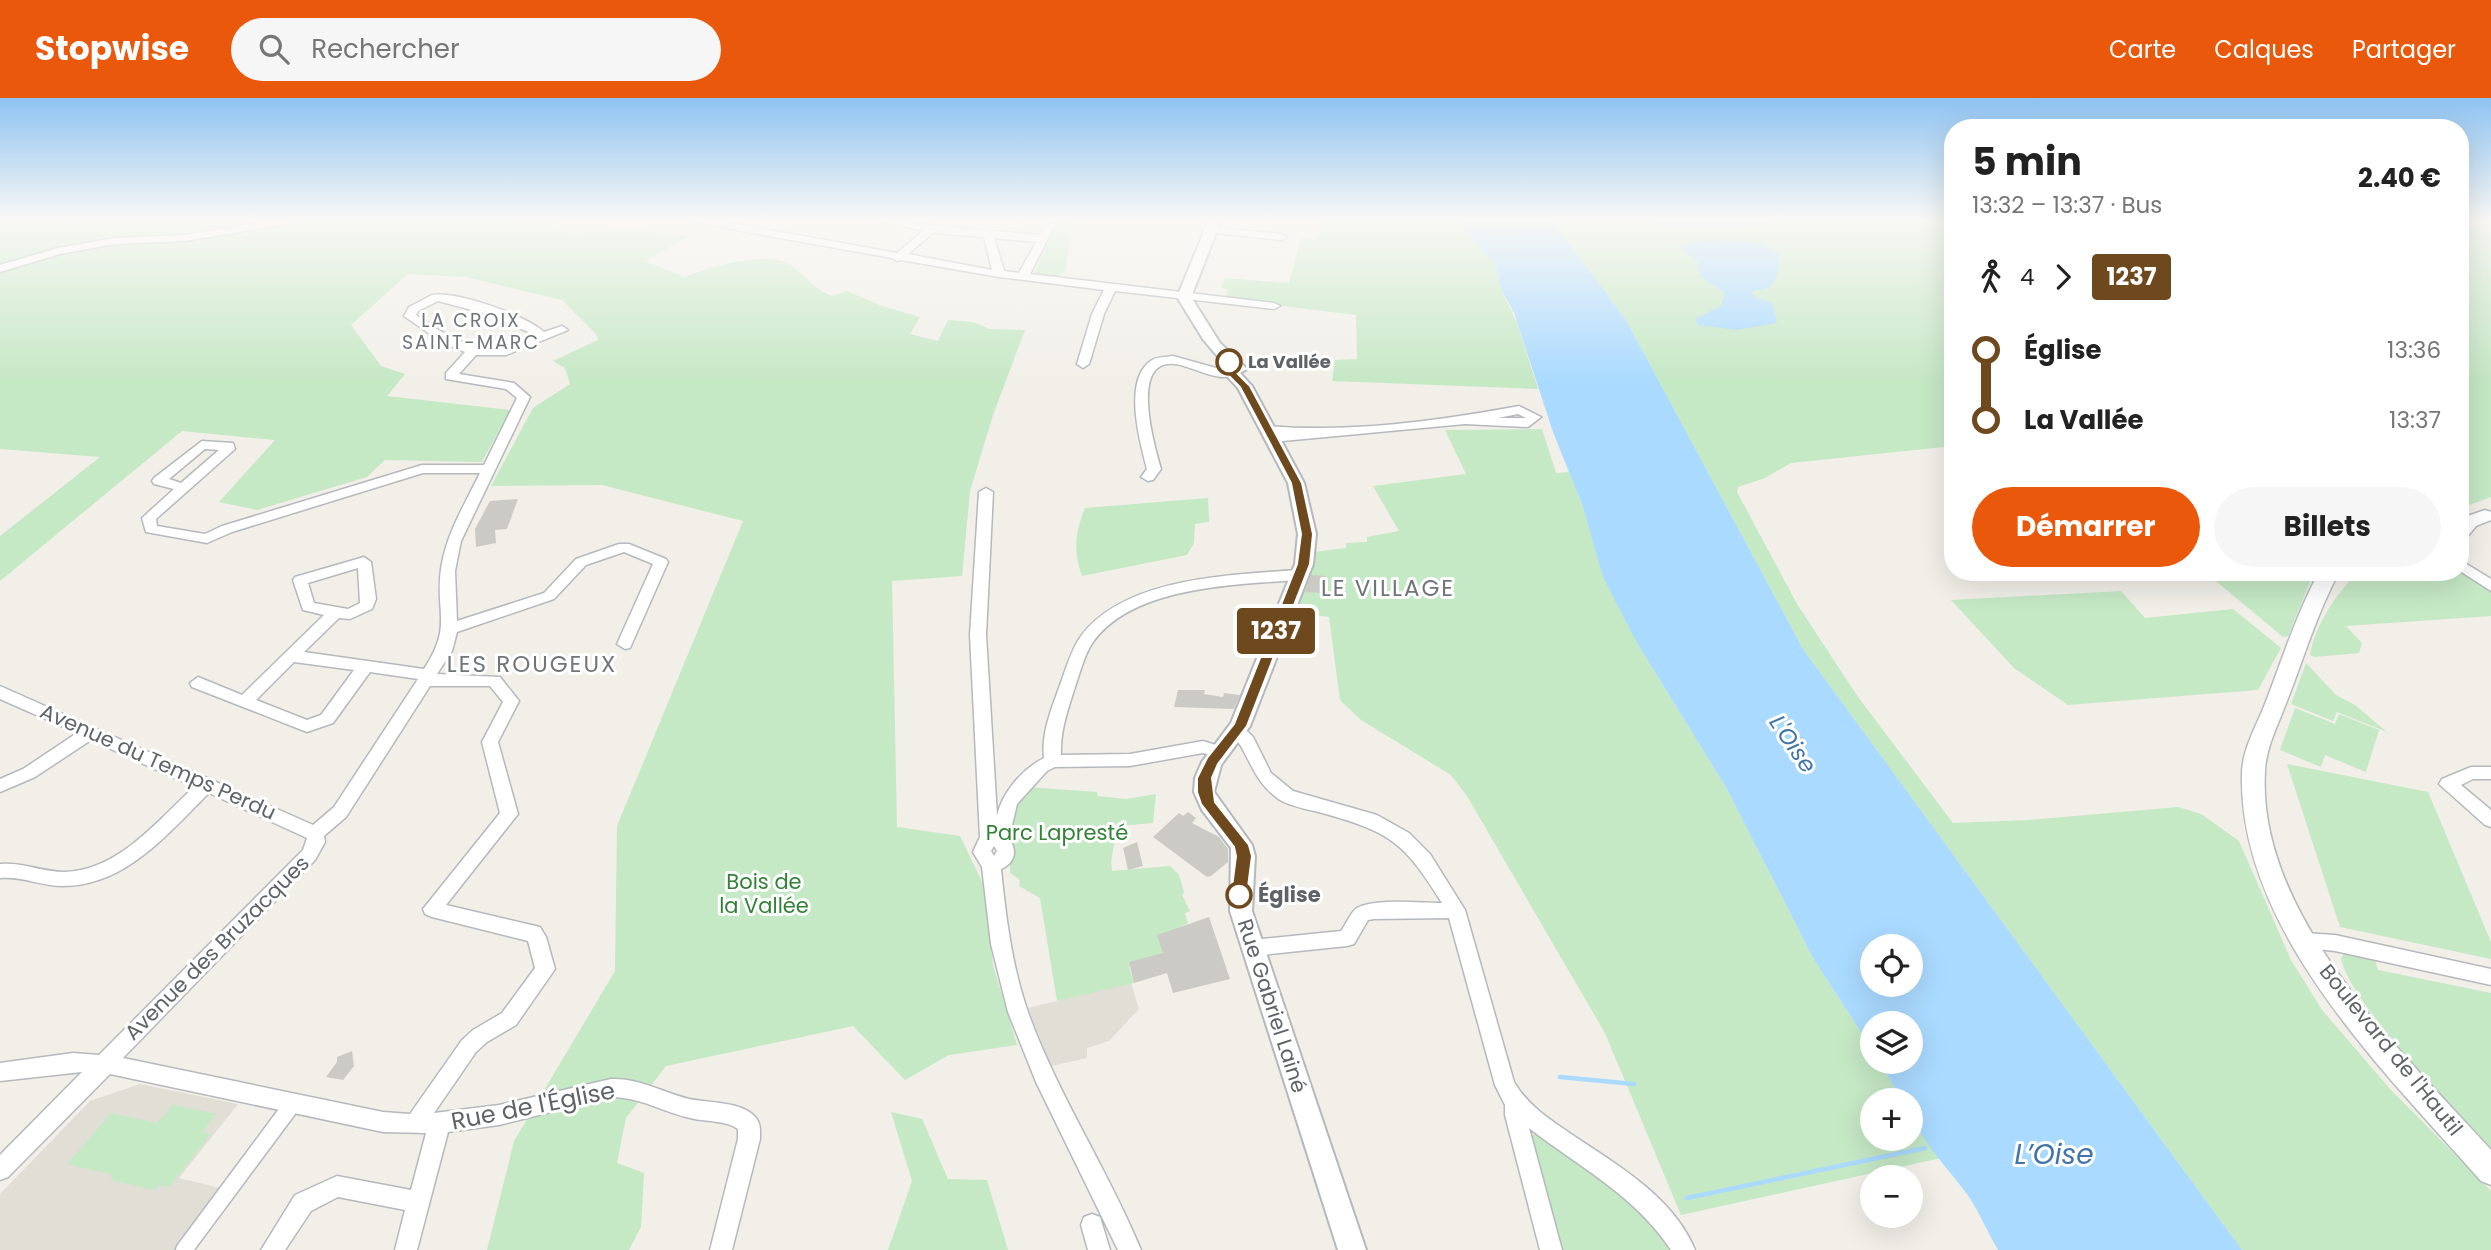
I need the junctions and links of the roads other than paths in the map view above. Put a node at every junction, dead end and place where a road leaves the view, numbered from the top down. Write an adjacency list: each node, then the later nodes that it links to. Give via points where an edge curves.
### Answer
1 (999, 274): 4 (street)
2 (1025, 274): 4 (street)
3 (1193, 274): 6 (street)
4 (1023, 277): 5 (street)
5 (1110, 289): 6 (street); 11 (street)
6 (1184, 297): 7 (street); 12 (street, Rue Gabriel Lainé)
7 (1274, 306)
8 (562, 330): 9 (street)
9 (538, 337): 10 (street, via 505,352); 10 (street, via 535,328 446,297 424,300 409,312)
10 (472, 352): 15 (street, Avenue des Bruzacques, via 450,376 512,386 524,396)
11 (1083, 364)
12 (1231, 368): 14 (street, Rue Gabriel Lainé); 16 (street, via 1212,373 1169,360 1147,369 1142,386 1146,442 1154,469)
13 (1465, 420): 14 (street)
14 (1270, 434): 23 (street, Rue Gabriel Lainé, via 1302,500 1306,551)
15 (487, 469): 17 (street, via 422,469 207,539 151,529 149,518); 27 (street, Avenue des Bruzacques, via 451,550)
16 (1148, 477)
17 (183, 487)
18 (986, 492): 44 (street, via 978,635)
19 (2469, 515): 20 (main road)
20 (2488, 515): 21 (main road)
21 (2469, 522)
22 (2469, 569): 25 (street)
23 (1297, 575): 35 (street, Rue Gabriel Lainé); 38 (street, via 1176,590 1134,604 1095,629 1065,695 1051,751)
24 (2325, 581): 47 (main road, Boulevard de l'Hautil, via 2295,650 2253,772 2255,829 2262,856)
25 (2491, 586)
26 (335, 613): 26 (street, via 355,613 369,603 364,562 300,580 308,607); 29 (street)
27 (450, 629): 28 (street, via 549,597 581,562 624,547 661,562); 31 (street, Avenue des Bruzacques, via 444,651)
28 (625, 644)
29 (291, 656): 30 (street); 34 (street)
30 (365, 667): 31 (street); 34 (street, via 327,719 307,726)
31 (428, 678): 43 (street, Avenue des Bruzacques, via 340,812); 54 (street, via 494,681 511,701 490,742 509,814 432,909 533,933 545,969 509,1019 470,1046)
32 (198, 683): 34 (street)
33 (0, 692): 36 (street, Avenue du Temps Perdu)
34 (244, 702)
35 (1237, 731): 37 (street, Rue Gabriel Lainé); 46 (street, via 1265,778 1287,796 1371,820 1403,838 1424,859)
36 (91, 732): 40 (street, Avenue du Temps Perdu); 41 (street, via 35,770)
37 (1219, 751): 38 (street, via 1203,747 1130,760); 48 (street, Rue Gabriel Lainé, via 1206,773 1204,792 1241,845 1241,911)
38 (1053, 761): 44 (street, via 1041,767 1009,801 1004,831)
39 (2491, 773): 42 (street, via 2471,774 2448,784)
40 (207, 785): 43 (street, Avenue du Temps Perdu); 45 (street, via 143,846 97,873 64,880 26,869)
41 (0, 786)
42 (2491, 821)
43 (315, 834): 50 (street, Avenue des Bruzacques, via 309,855)
44 (995, 838): 66 (street, via 984,845 984,860 991,864 1000,944 1014,1001 1043,1076)
45 (0, 871)
46 (1456, 910): 48 (street, via 1374,911 1362,914 1347,938); 53 (street, via 1505,1085)
47 (2304, 941): 49 (street, via 2335,943); 57 (main road, Boulevard de l'Hautil, via 2359,1017)
48 (1252, 948): 67 (street, Rue Gabriel Lainé)
49 (2491, 977)
50 (103, 1064): 51 (street, Rue de l'Église, via 73,1062); 52 (street, Rue de l'Église); 56 (street, Avenue des Bruzacques)
51 (0, 1072)
52 (294, 1102): 54 (street, Rue de l'Église); 61 (street)
53 (1516, 1104): 60 (street, via 1514,1115); 68 (street, via 1636,1189 1669,1223)
54 (414, 1125): 55 (street, Rue de l'Église)
55 (439, 1125): 58 (street); 64 (street, Rue de l'Église, via 621,1087 742,1119 749,1125 749,1139)
56 (0, 1170)
57 (2491, 1171)
58 (417, 1202): 62 (street, via 337,1186 303,1203); 63 (street)
59 (1092, 1225): 65 (street)
60 (1550, 1247)
61 (184, 1250)
62 (272, 1250)
63 (406, 1250)
64 (721, 1250)
65 (1099, 1250)
66 (1129, 1250)
67 (1352, 1250)
68 (1684, 1250)

